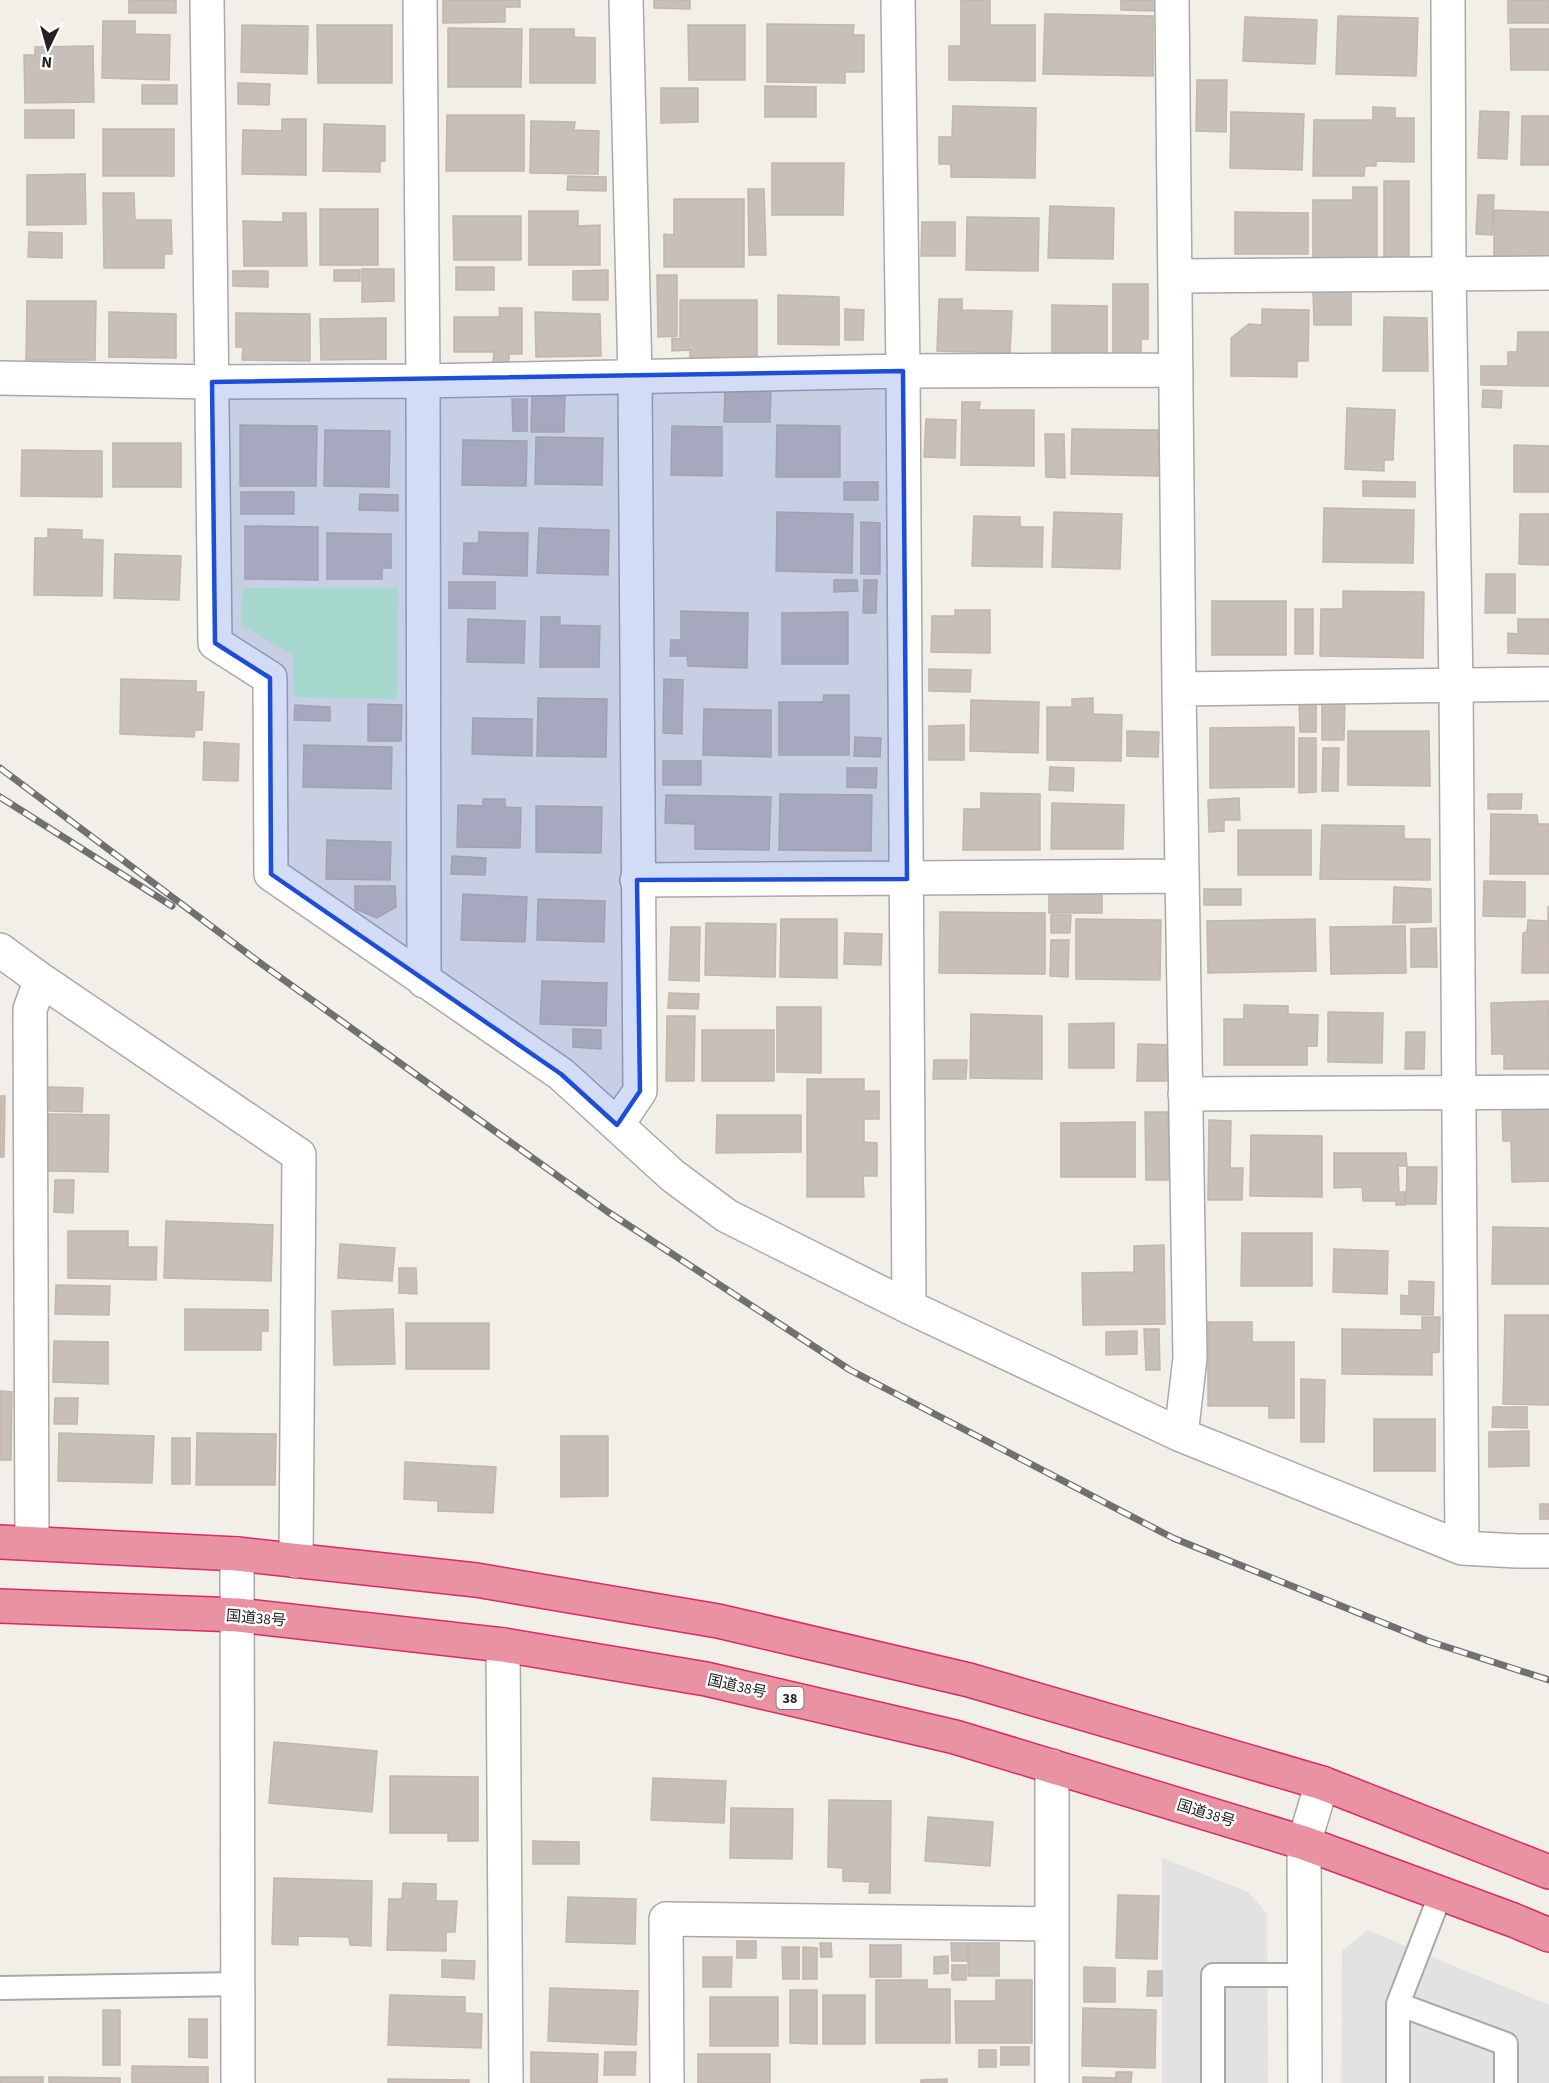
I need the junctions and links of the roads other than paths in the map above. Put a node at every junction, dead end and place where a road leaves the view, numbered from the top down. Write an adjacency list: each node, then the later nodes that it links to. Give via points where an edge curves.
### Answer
1 (207, 0): 15 (street)
2 (420, 0): 14 (street)
3 (626, 0): 12 (street)
4 (898, 0): 11 (street)
5 (1172, 0): 9 (street)
6 (1448, 0): 8 (street)
7 (1549, 273): 8 (street)
8 (1449, 274): 9 (street); 17 (street)
9 (1175, 276): 10 (street)
10 (1176, 370): 11 (street); 18 (street)
11 (903, 371): 12 (street); 20 (street)
12 (635, 377): 14 (street); 21 (street)
13 (0, 378): 15 (street)
14 (423, 381): 15 (street); 24 (street)
15 (212, 382): 24 (street, via 214,643 270,678 271,874)
16 (1549, 684): 17 (street)
17 (1456, 685): 18 (street); 26 (street)
18 (1179, 689): 19 (street)
19 (1182, 876): 20 (street); 27 (street)
20 (907, 879): 21 (street); 29 (street)
21 (637, 880): 28 (street, via 640,1091)
22 (0, 950): 23 (street)
23 (41, 980): 32 (street, via 30,1009); 36 (street, via 299,1155)
24 (424, 981): 28 (street, via 561,1074)
25 (1549, 1092): 26 (street)
26 (1458, 1093): 27 (street); 33 (street)
27 (1185, 1094): 30 (street, via 1191,1358)
28 (617, 1125): 29 (street, via 673,1176 727,1216)
29 (909, 1307): 30 (street)
30 (1181, 1435): 33 (street)
31 (0, 1542): 32 (highway)
32 (32, 1543): 35 (highway)
33 (1462, 1548): 34 (street)
34 (1549, 1551)
35 (237, 1554): 36 (highway); 38 (street)
36 (296, 1561): 41 (highway, via 476,1580 718,1621 969,1680)
37 (0, 1606): 38 (highway, 国道38号 / 38)
38 (238, 1615): 39 (highway, 国道38号 / 38); 48 (street)
39 (503, 1645): 40 (highway, 国道38号 / 38, via 706,1679 955,1737); 52 (street)
40 (1052, 1766): 42 (highway, 国道38号 / 38); 45 (street)
41 (1322, 1783): 42 (street); 43 (highway)
42 (1304, 1843): 44 (highway, 国道38号 / 38); 47 (street)
43 (1549, 1872)
44 (1441, 1893): 46 (highway, 国道38号 / 38); 50 (lane)
45 (1052, 1924): 53 (street, via 666,1919); 54 (street)
46 (1549, 1935)
47 (1305, 1975): 55 (lane, via 1213,1976); 56 (street)
48 (238, 1984): 49 (lane); 51 (street)
49 (0, 1988)
50 (1398, 2004): 57 (lane); 58 (lane, via 1506,2044)
51 (238, 2083)
52 (506, 2083)
53 (667, 2083)
54 (1053, 2083)
55 (1213, 2083)
56 (1305, 2083)
57 (1398, 2083)
58 (1506, 2083)

